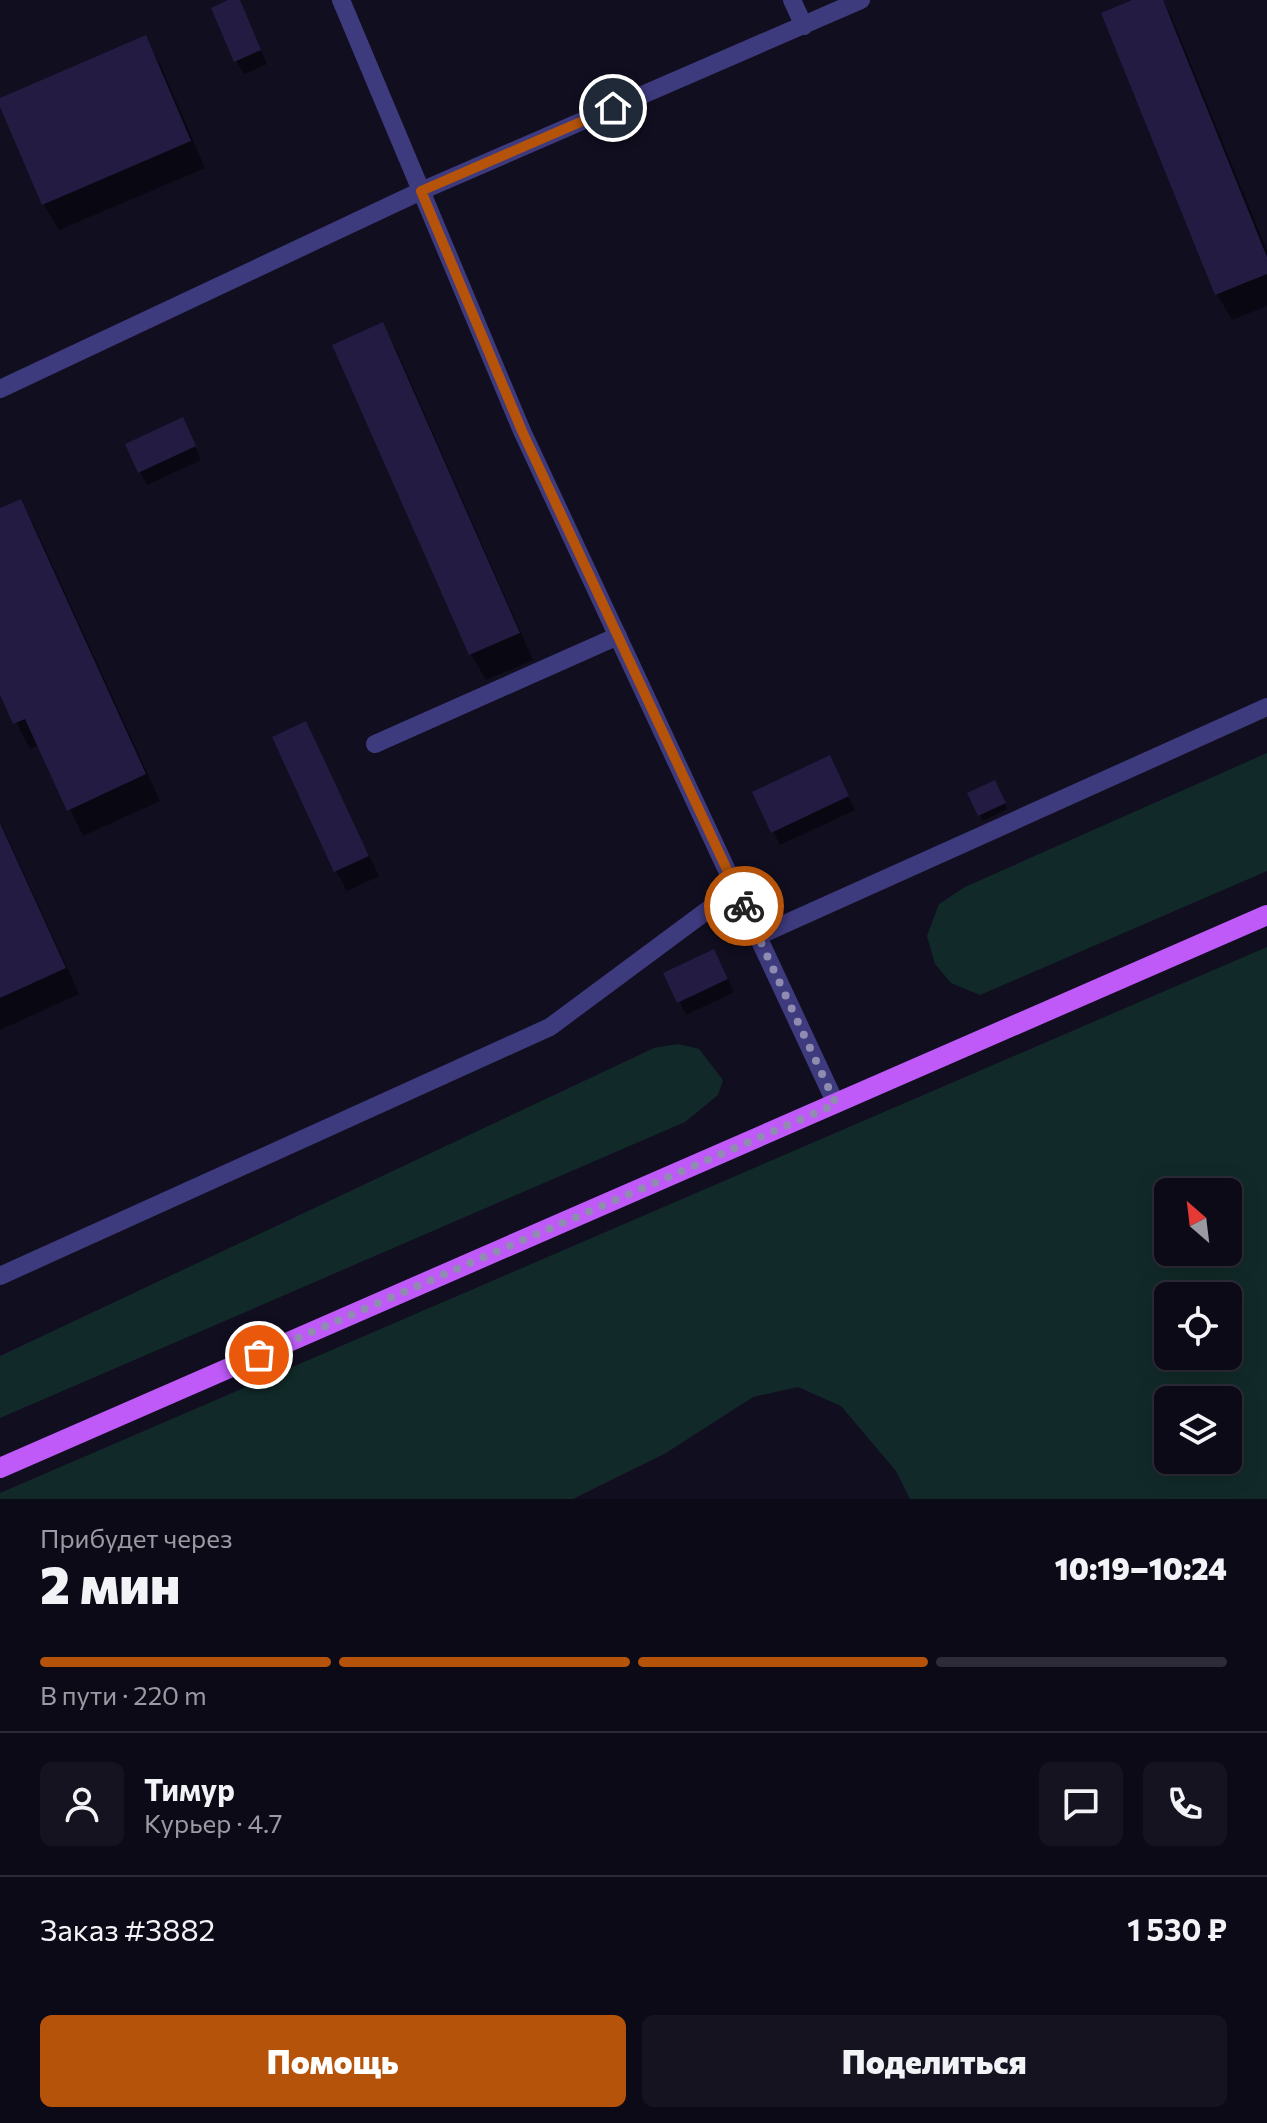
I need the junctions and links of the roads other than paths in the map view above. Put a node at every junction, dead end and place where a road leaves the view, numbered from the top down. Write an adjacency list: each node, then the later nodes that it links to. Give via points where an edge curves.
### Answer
1 (341, 0): 5 (lane)
2 (792, 0): 4 (lane)
3 (861, 0): 4 (lane)
4 (804, 26): 5 (lane)
5 (421, 191): 6 (lane); 7 (lane, via 522,431)
6 (0, 389)
7 (618, 636): 9 (lane); 10 (lane)
8 (1267, 707): 12 (lane)
9 (375, 744)
10 (736, 889): 12 (lane); 14 (lane, via 550,1027)
11 (1267, 915): 13 (main road)
12 (758, 936): 13 (lane)
13 (836, 1104): 15 (main road)
14 (0, 1276)
15 (0, 1468)

